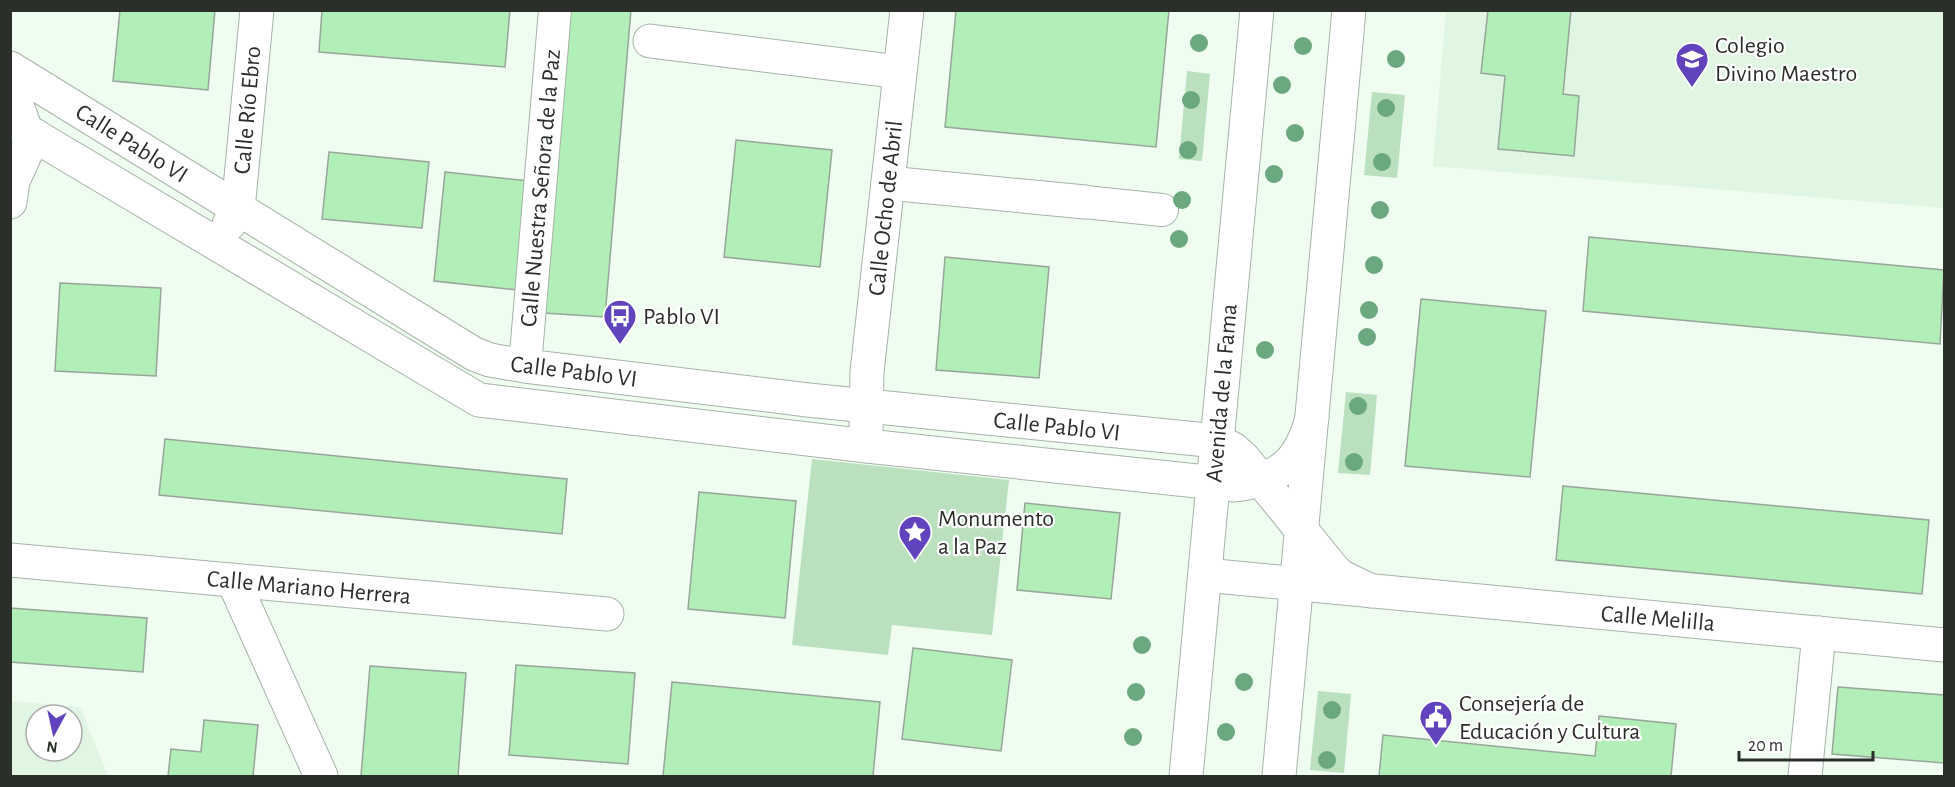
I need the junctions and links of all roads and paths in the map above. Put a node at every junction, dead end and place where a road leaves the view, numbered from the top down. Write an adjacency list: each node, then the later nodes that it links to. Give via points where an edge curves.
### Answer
1 (257, 10): 13 (street, Calle Río Ebro)
2 (555, 10): 16 (street, Calle Nuestra Señora de la Paz)
3 (907, 10): 8 (street, Calle Ocho de Abril)
4 (1257, 10): 19 (street, Avenida de la Fama)
5 (1349, 10): 18 (street)
6 (650, 41): 8 (street)
7 (10, 68): 9 (lane); 13 (street, Calle Pablo VI)
8 (900, 72): 10 (street, Calle Ocho de Abril)
9 (22, 128): 11 (street); 15 (street, Calle Pablo VI)
10 (888, 183): 12 (street); 17 (street, Calle Ocho de Abril)
11 (10, 201)
12 (1085, 202): 14 (street)
13 (238, 209): 15 (street); 16 (street, Calle Pablo VI, via 474,354)
14 (1162, 210)
15 (217, 245): 20 (street, Calle Pablo VI, via 478,399)
16 (525, 366): 17 (street, Calle Pablo VI)
17 (865, 406): 19 (street, Calle Pablo VI); 20 (street, Calle Ocho de Abril)
18 (1312, 417): 21 (street, via 1296,456 1282,471); 23 (street)
19 (1217, 441): 21 (street, via 1233,449); 22 (street, Avenida de la Fama)
20 (867, 446): 22 (street, Calle Pablo VI)
21 (1263, 480): 22 (street, via 1235,485); 23 (street)
22 (1213, 483): 23 (street, via 1274,508); 25 (street, Avenida de la Fama)
23 (1301, 529): 27 (street); 28 (street, Calle Melilla, via 1340,576)
24 (10, 560): 26 (street, Calle Mariano Herrera)
25 (1204, 575): 27 (street, Calle Melilla); 33 (street, Avenida de la Fama)
26 (233, 580): 29 (street, Calle Mariano Herrera); 32 (street)
27 (1296, 585): 28 (street, Calle Melilla); 34 (street)
28 (1371, 591): 30 (street, Calle Melilla)
29 (607, 614)
30 (1818, 633): 31 (street, Calle Melilla); 35 (street)
31 (1944, 645)
32 (321, 777)
33 (1186, 777)
34 (1279, 777)
35 (1805, 777)

